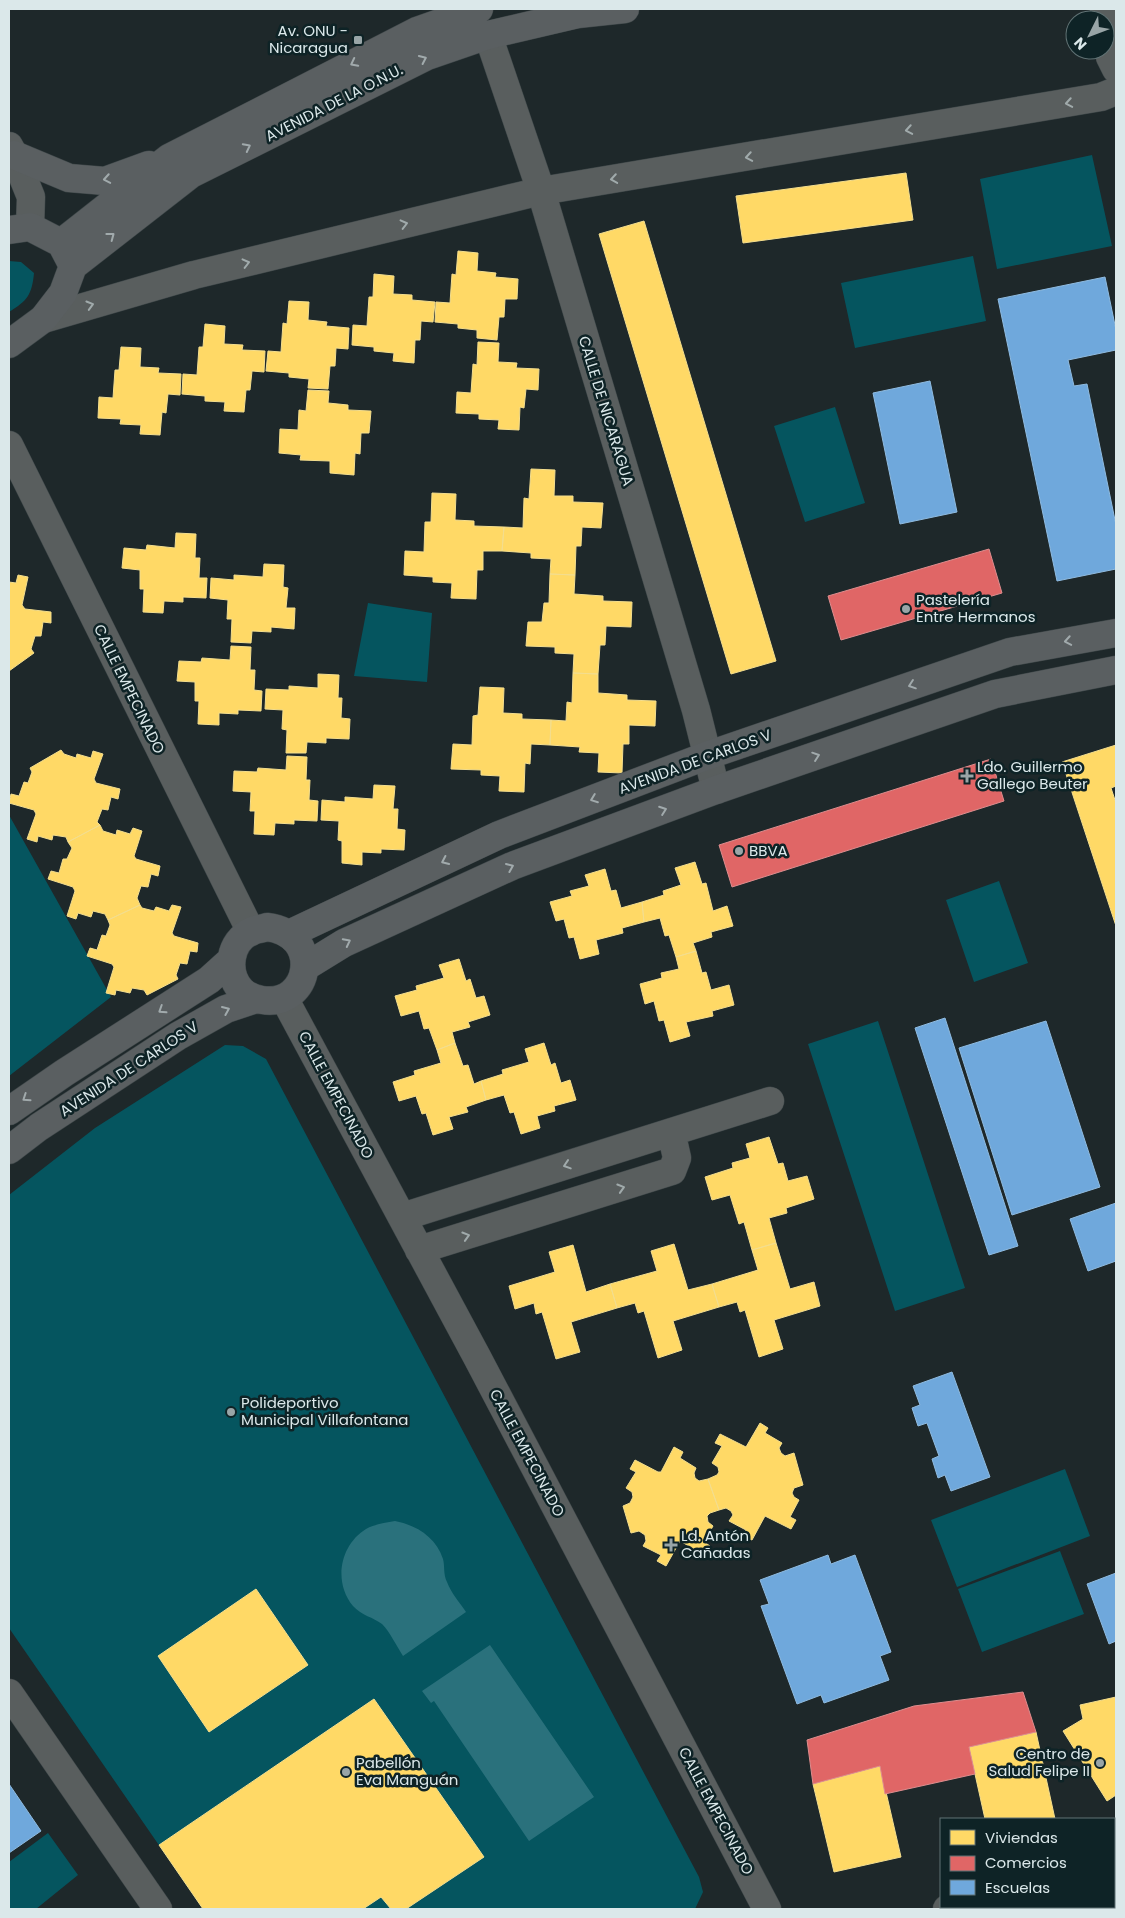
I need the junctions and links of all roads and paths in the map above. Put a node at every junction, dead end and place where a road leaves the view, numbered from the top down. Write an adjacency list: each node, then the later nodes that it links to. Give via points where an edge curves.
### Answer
1 (479, 9): 8 (street, AVENIDA DE LA O.N.U., one-way to 8, via 417,31)
2 (625, 9): 4 (street, AVENIDA DE LA O.N.U., via 578,14)
3 (1104, 9): 5 (street, via 1110,57)
4 (488, 35): 9 (street, CALLE DE NICARAGUA); 11 (street, AVENIDA DE LA O.N.U., one-way to 4, via 192,174 427,56)
5 (1116, 69)
6 (1116, 91): 9 (street, one-way to 9, via 1101,97)
7 (12, 151): 8 (street, one-way to 7, via 105,180 69,178); 10 (street, via 31,197)
8 (170, 158): 11 (street, AVENIDA DE LA O.N.U.)
9 (541, 192): 12 (street, one-way to 9, via 194,275); 17 (street, CALLE DE NICARAGUA, via 696,710)
10 (20, 228): 11 (street)
11 (67, 255): 12 (street, via 63,293)
12 (43, 319): 13 (street)
13 (9, 344)
14 (9, 445): 19 (street, CALLE EMPECINADO)
15 (1116, 633): 17 (street, AVENIDA DE CARLOS V, one-way to 17, via 1010,652)
16 (1116, 670): 18 (street, one-way to 16, via 995,694)
17 (706, 756): 18 (street, CALLE DE NICARAGUA); 20 (street, AVENIDA DE CARLOS V, one-way to 20, via 500,835)
18 (716, 790): 22 (street, one-way to 18, via 344,943 512,866)
19 (251, 932): 20 (street, via 267,927); 21 (street, via 241,940)
20 (289, 934): 22 (street, via 302,948)
21 (230, 961): 24 (street, via 242,990); 26 (street, one-way to 26, via 209,980)
22 (305, 967): 23 (street, via 297,988)
23 (284, 998): 24 (street); 29 (street, CALLE EMPECINADO)
24 (256, 999): 28 (street, AVENIDA DE CARLOS V, one-way to 24, via 178,1036 226,1009)
25 (770, 1101): 27 (street)
26 (9, 1111)
27 (662, 1134): 29 (street, one-way to 29); 30 (street, one-way to 27, via 672,1170 677,1158 673,1140)
28 (9, 1150)
29 (402, 1217): 30 (street, CALLE EMPECINADO)
30 (420, 1250): 33 (street, CALLE EMPECINADO)
31 (9, 1693): 32 (street)
32 (158, 1909)
33 (767, 1909)

